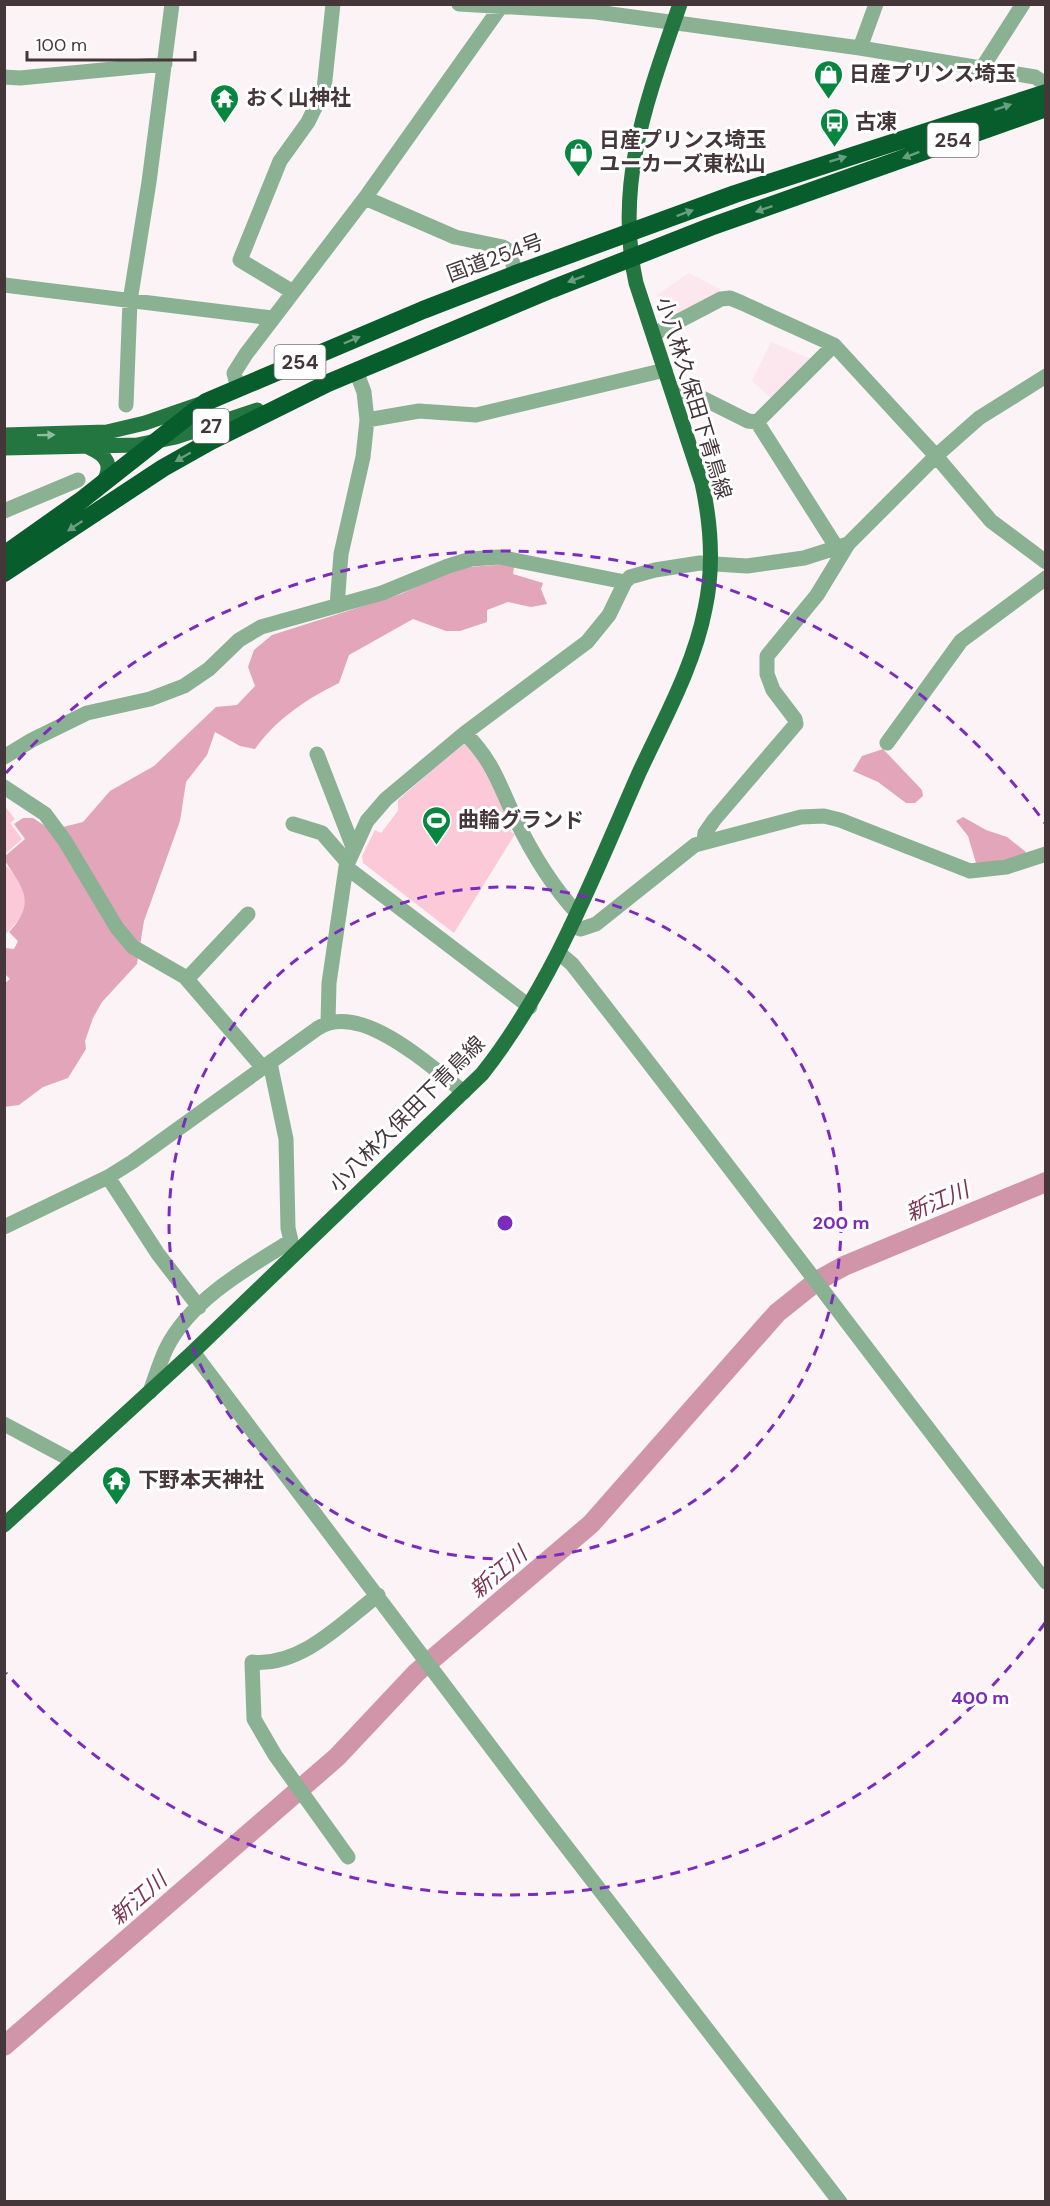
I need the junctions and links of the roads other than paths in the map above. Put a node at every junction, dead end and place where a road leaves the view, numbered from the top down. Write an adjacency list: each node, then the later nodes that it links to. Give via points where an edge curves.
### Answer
1 (172, 4): 11 (street)
2 (333, 4): 22 (street, via 324,89 308,122 280,161 240,260)
3 (459, 4): 7 (street)
4 (680, 4): 9 (main road, 小八林久保田下青鳥線)
5 (876, 4): 10 (street)
6 (1023, 4): 12 (street)
7 (502, 5): 8 (street); 17 (street)
8 (597, 8): 9 (street)
9 (674, 23): 10 (street); 18 (main road, 小八林久保田下青鳥線, via 639,124)
10 (860, 48): 12 (street)
11 (165, 64): 13 (street); 23 (street)
12 (982, 68): 14 (street, via 1035,77)
13 (4, 77)
14 (1046, 84)
15 (1046, 93): 18 (highway, 国道254号 / 254, one-way to 15, via 825,164)
16 (1046, 108): 19 (highway, 254, one-way to 19)
17 (365, 198): 20 (street, via 455,237 503,247 509,251); 22 (street)
18 (630, 233): 19 (main road, 小八林久保田下青鳥線); 20 (highway, 国道254号 / 254)
19 (631, 258): 25 (main road, 小八林久保田下青鳥線); 28 (highway, 254, one-way to 28)
20 (516, 274): 31 (highway, 国道254号 / 254, one-way to 20)
21 (4, 285): 23 (street)
22 (293, 292): 24 (street)
23 (130, 301): 24 (street); 34 (street)
24 (272, 318): 31 (street, via 234,374)
25 (654, 334): 26 (street, via 730,298); 27 (main road, 小八林久保田下青鳥線)
26 (834, 345): 36 (street); 42 (street)
27 (665, 370): 32 (main road, 小八林久保田下青鳥線); 35 (street, via 476,415 419,411)
28 (356, 371): 30 (highway, 254); 35 (street, via 364,392)
29 (1046, 376): 42 (street, via 979,418)
30 (328, 383): 39 (main road, 27, via 240,417); 46 (highway, 254, one-way to 46, via 211,441)
31 (238, 388): 33 (highway, 国道254号 / 254)
32 (674, 393): 36 (street, via 688,391); 51 (main road, 小八林久保田下青鳥線, via 704,492)
33 (206, 402): 38 (main road, 27); 39 (highway, 国道254号 / 254)
34 (126, 405)
35 (367, 420): 55 (street, via 363,457 341,554)
36 (757, 422): 48 (street)
37 (4, 435): 38 (main road, 27, one-way to 38)
38 (88, 440): 40 (main road, 27); 41 (main road, 27); 45 (main road, via 109,464)
39 (154, 442): 40 (main road, 27); 43 (highway, 国道254号 / 254)
40 (116, 446): 43 (main road)
41 (4, 448)
42 (936, 456): 48 (street); 50 (street, via 991,522)
43 (126, 465): 45 (highway, 国道254号 / 254); 46 (main road, via 127,485)
44 (78, 480): 47 (street)
45 (103, 483): 49 (highway, 国道254号 / 254)
46 (123, 492): 52 (highway, 254, one-way to 52)
47 (4, 511)
48 (843, 546): 51 (street, via 804,558 747,566); 62 (street, via 817,595 766,656 773,690 796,724 707,828)
49 (4, 555)
50 (1046, 562)
51 (710, 563): 54 (street, via 641,573); 67 (main road, 小八林久保田下青鳥線, via 705,610 686,670)
52 (4, 573)
53 (1046, 578): 57 (street, via 960,641)
54 (625, 582): 55 (street, via 490,558 448,566 382,593); 56 (street, via 615,606 587,642)
55 (337, 606): 59 (street, via 261,627 239,640 184,686 150,699 87,713)
56 (465, 733): 63 (street, via 387,799 367,821); 67 (street, via 493,766 525,838)
57 (887, 743)
58 (317, 754): 63 (street)
59 (4, 757)
60 (4, 787): 69 (street, via 45,814 133,947)
61 (293, 824): 65 (street, via 322,833)
62 (704, 841): 64 (street, via 801,817 824,816 970,871 1006,867); 67 (street, via 687,850 596,924 580,929)
63 (353, 847): 65 (street)
64 (1046, 854)
65 (347, 865): 70 (street); 71 (street, via 328,983)
66 (248, 915): 69 (street)
67 (574, 920): 68 (main road, 小八林久保田下青鳥線)
68 (559, 953): 70 (main road, 小八林久保田下青鳥線); 83 (street, via 572,964)
69 (187, 979): 72 (street)
70 (530, 1007): 73 (main road, 小八林久保田下青鳥線, via 498,1054)
71 (328, 1022): 72 (street); 73 (street, via 336,1019 368,1025)
72 (266, 1066): 74 (street); 76 (street, via 286,1139 288,1228)
73 (464, 1092): 76 (main road, 小八林久保田下青鳥線)
74 (108, 1177): 75 (street); 77 (street, via 158,1254)
75 (4, 1227)
76 (295, 1246): 77 (street, via 248,1268); 78 (main road, 小八林久保田下青鳥線)
77 (199, 1307): 79 (street, via 167,1347)
78 (193, 1352): 79 (main road, 小八林久保田下青鳥線); 84 (street)
79 (150, 1392): 81 (main road, 小八林久保田下青鳥線)
80 (4, 1424): 81 (street)
81 (73, 1461): 82 (main road, 小八林久保田下青鳥線)
82 (4, 1525)
83 (1046, 1582)
84 (378, 1596): 85 (street, via 313,1646 293,1656 252,1662 254,1719); 86 (street)
85 (348, 1857)
86 (840, 2202)

